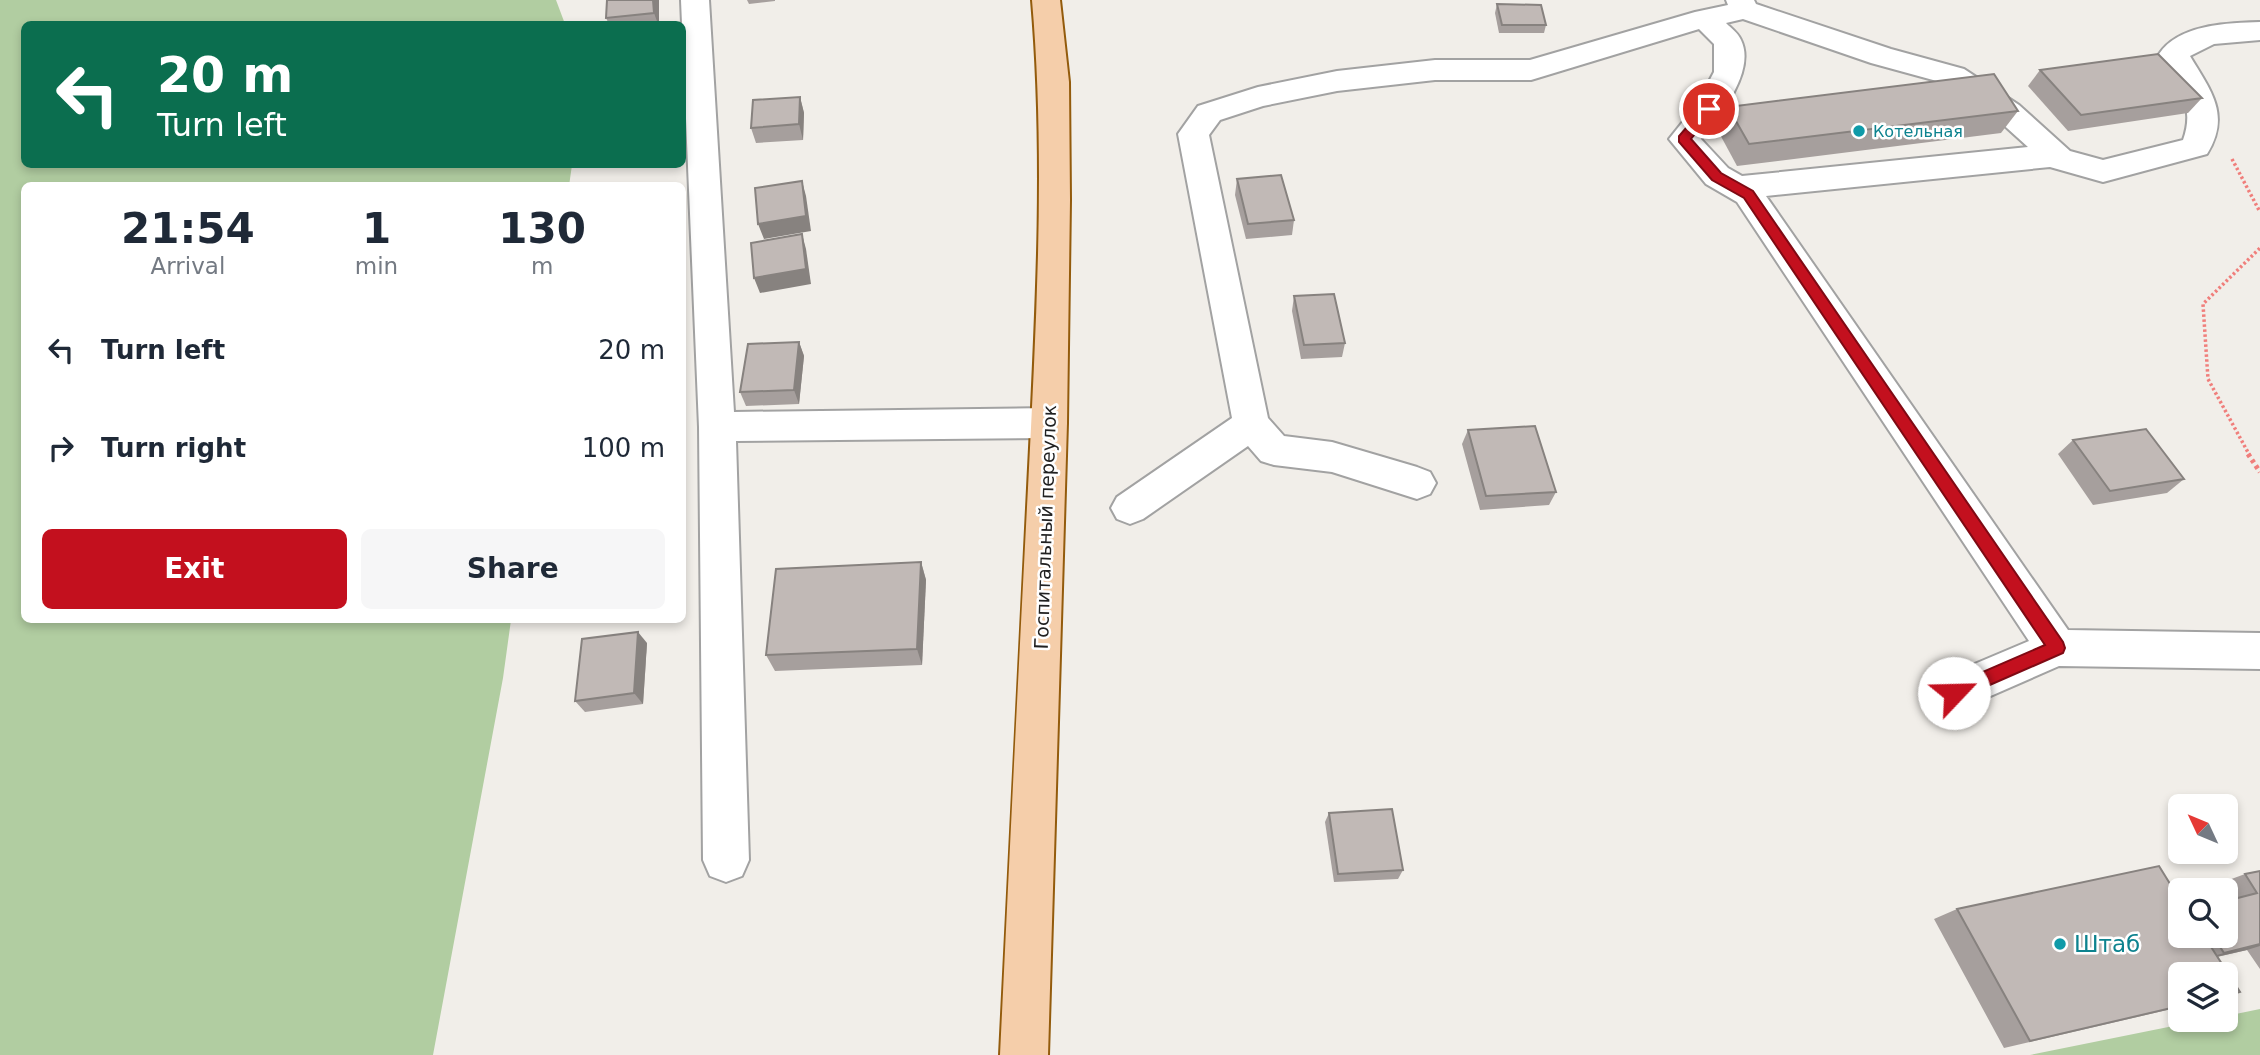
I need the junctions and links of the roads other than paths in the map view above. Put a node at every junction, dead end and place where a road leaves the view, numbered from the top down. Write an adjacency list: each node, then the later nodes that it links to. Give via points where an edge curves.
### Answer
1 (695, 0): 10 (street)
2 (1046, 0): 8 (main road, Госпитальный переулок, via 1054,82)
3 (1742, 5): 4 (street); 6 (street, via 1881,56 1954,76 2008,112)
4 (1705, 18): 7 (street, via 1728,42 1729,72 1709,109 1684,139 1717,176); 9 (street, via 1531,70 1435,70 1337,81 1258,97 1209,113 1193,134)
5 (2260, 31): 6 (street, via 2228,32 2186,43 2174,54 2199,96 2206,121 2196,147 2103,171)
6 (2059, 158): 7 (street, via 1743,187)
7 (1749, 195): 13 (street)
8 (1049, 423): 10 (street); 17 (main road, Госпитальный переулок)
9 (1251, 424): 11 (street, via 1274,450 1332,457); 12 (street)
10 (717, 427): 16 (street)
11 (1417, 483)
12 (1130, 508)
13 (2057, 648): 14 (street); 15 (street)
14 (2260, 651)
15 (1954, 693)
16 (726, 860)
17 (1024, 1055)

